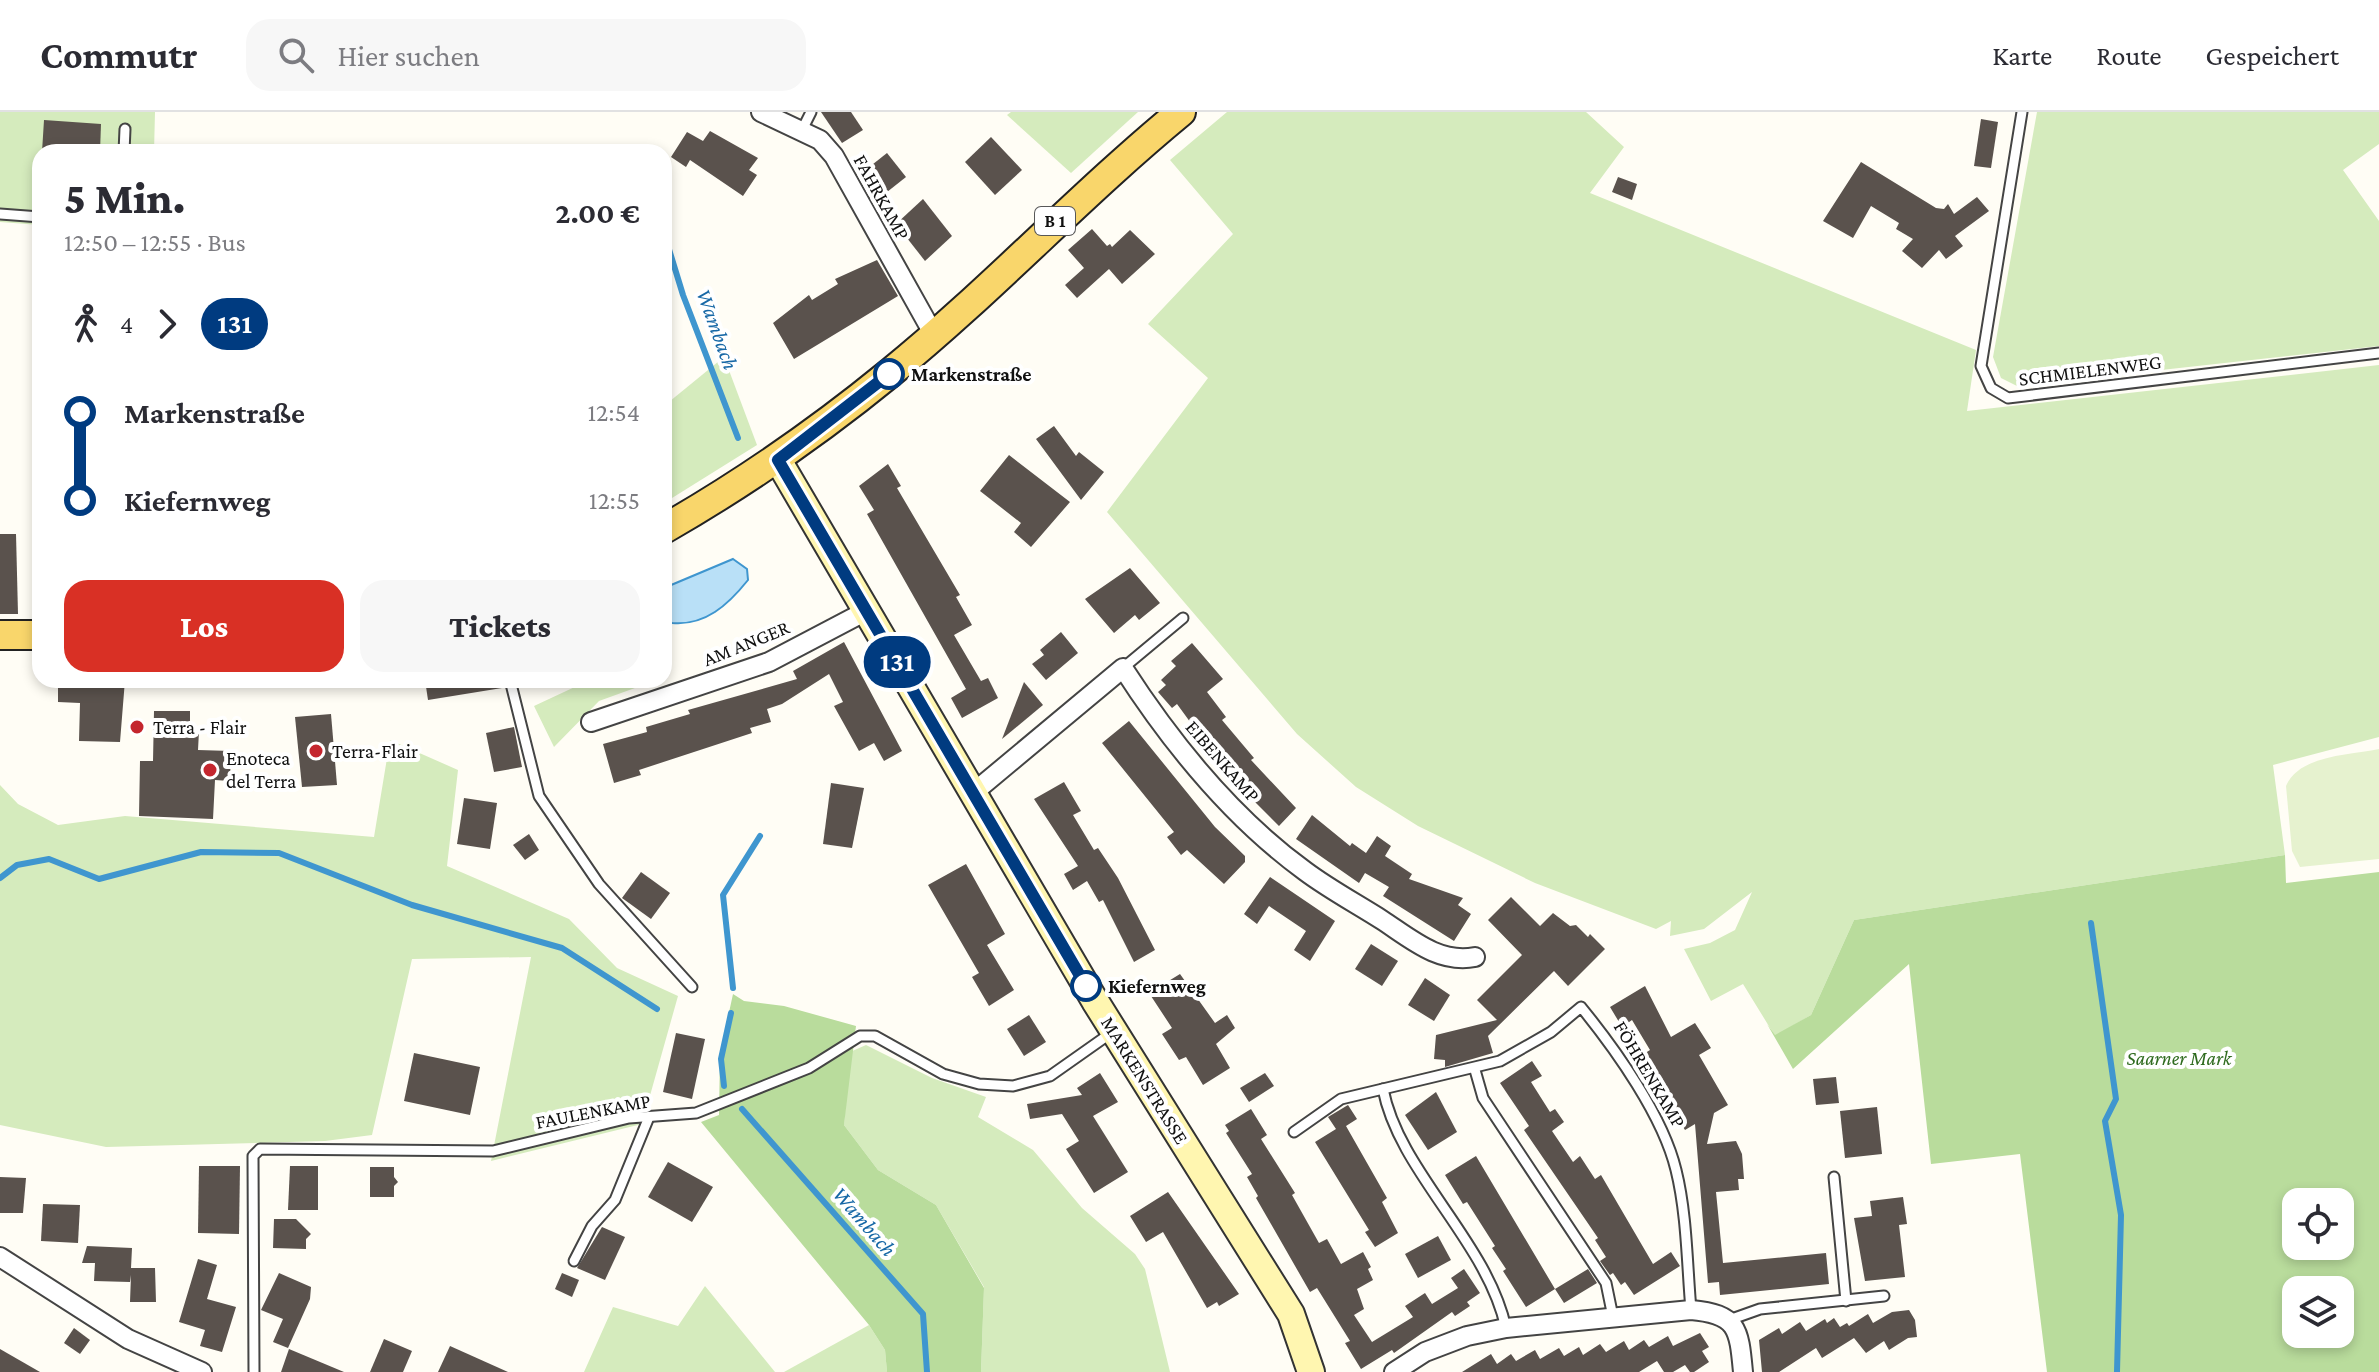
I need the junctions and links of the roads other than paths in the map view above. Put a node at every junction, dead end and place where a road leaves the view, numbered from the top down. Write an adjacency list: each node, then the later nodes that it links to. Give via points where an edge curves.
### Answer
1 (761, 112): 6 (street, FAHRKAMP)
2 (811, 112): 6 (lane)
3 (1181, 112): 10 (main road, B 1, via 1117,164)
4 (2022, 112): 11 (lane, SCHMIELENWEG, via 1981,366 1991,388 2008,398)
5 (125, 129): 7 (lane)
6 (802, 130): 10 (street, FAHRKAMP, via 834,156)
7 (124, 144)
8 (0, 214): 9 (lane)
9 (32, 216)
10 (934, 335): 12 (main road, B 1)
11 (2379, 353)
12 (778, 460): 13 (main road, B 1); 14 (street, MARKENSTRASSE)
13 (672, 524)
14 (868, 610): 20 (street, AM ANGER, via 769,662); 21 (street, MARKENSTRASSE)
15 (1183, 618): 18 (lane)
16 (0, 635): 17 (main road)
17 (32, 635)
18 (1123, 668): 21 (street); 22 (street, EIBENKAMP, via 1155,717 1274,847 1431,952 1456,961)
19 (512, 688): 23 (lane, via 539,796 599,884)
20 (591, 722)
21 (973, 793): 24 (street, MARKENSTRASSE)
22 (1475, 957)
23 (692, 987)
24 (1114, 1031): 27 (lane, FAULENKAMP, via 1050,1076 1013,1086 943,1074 875,1036 860,1036 809,1068 734,1100 696,1113); 40 (street, MARKENSTRASSE, via 1291,1314)
25 (1475, 1070): 26 (lane); 34 (lane, FÖHRENKAMP, via 1551,1032 1581,1007 1662,1131 1677,1170); 35 (lane, via 1483,1098 1606,1283)
26 (1383, 1089): 28 (lane, via 1341,1099); 37 (lane, via 1392,1122 1499,1294)
27 (649, 1117): 31 (lane, via 615,1200 592,1226); 39 (lane, FAULENKAMP, via 493,1151 260,1149 253,1156)
28 (1294, 1132)
29 (1834, 1177): 33 (lane)
30 (0, 1257): 38 (street, via 128,1339)
31 (574, 1261)
32 (1884, 1296): 33 (lane)
33 (1846, 1301): 36 (lane, via 1760,1309)
34 (1691, 1310): 35 (street); 36 (street, via 1719,1313)
35 (1613, 1317): 37 (street)
36 (1729, 1320): 42 (street, via 1741,1343)
37 (1506, 1328): 41 (street, via 1448,1341)
38 (202, 1372)
39 (254, 1372)
40 (1311, 1372)
41 (1394, 1372)
42 (1743, 1372)

